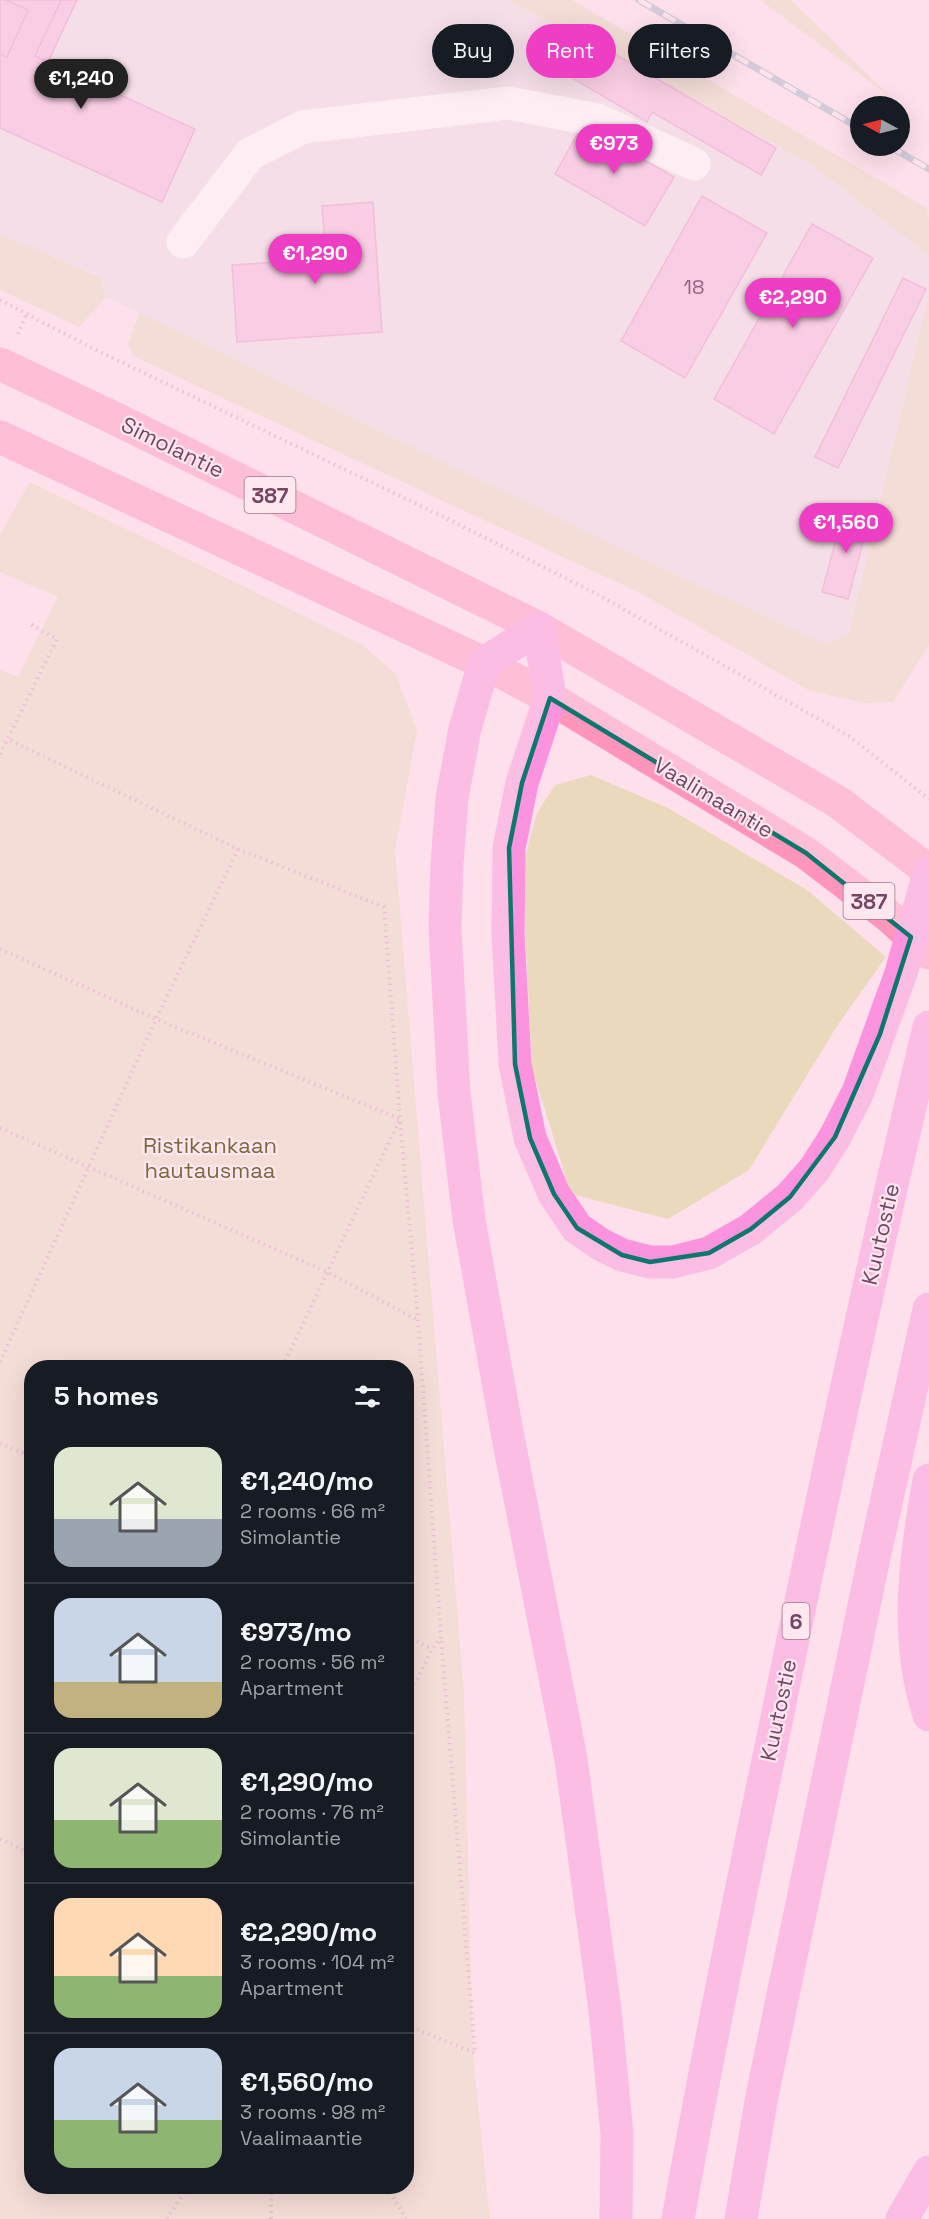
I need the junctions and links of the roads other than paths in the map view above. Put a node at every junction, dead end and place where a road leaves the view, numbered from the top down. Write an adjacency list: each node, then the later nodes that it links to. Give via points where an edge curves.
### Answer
1 (694, 164): 2 (lane, via 597,120 508,103 303,127 250,154)
2 (183, 242)
3 (0, 364): 5 (main road, Simolantie / 387)
4 (0, 437): 6 (main road)
5 (539, 628): 6 (highway); 7 (highway); 8 (main road, 387, via 838,802)
6 (484, 663): 7 (main road, Vaalimaantie / 387); 15 (highway, via 465,729 448,853 445,928 454,1093 471,1231 571,1759 614,2100)
7 (550, 698): 8 (highway, via 522,783 509,848 508,934 515,1064 530,1138 554,1194 577,1228 622,1255 650,1262 673,1262 709,1254 751,1229 814,1170 858,1092 901,973); 9 (main road, Vaalimaantie / 387, via 806,853 891,918)
8 (929, 872)
9 (929, 953)
10 (929, 1027): 16 (highway, Kuutostie / 6, via 872,1265 817,1522 709,2045)
11 (929, 1309): 17 (highway, via 764,2084)
12 (929, 1480): 13 (highway, via 912,1621 920,1687)
13 (929, 1715)
14 (929, 2172): 18 (highway)
15 (616, 2219)
16 (678, 2219)
17 (741, 2219)
18 (902, 2219)

